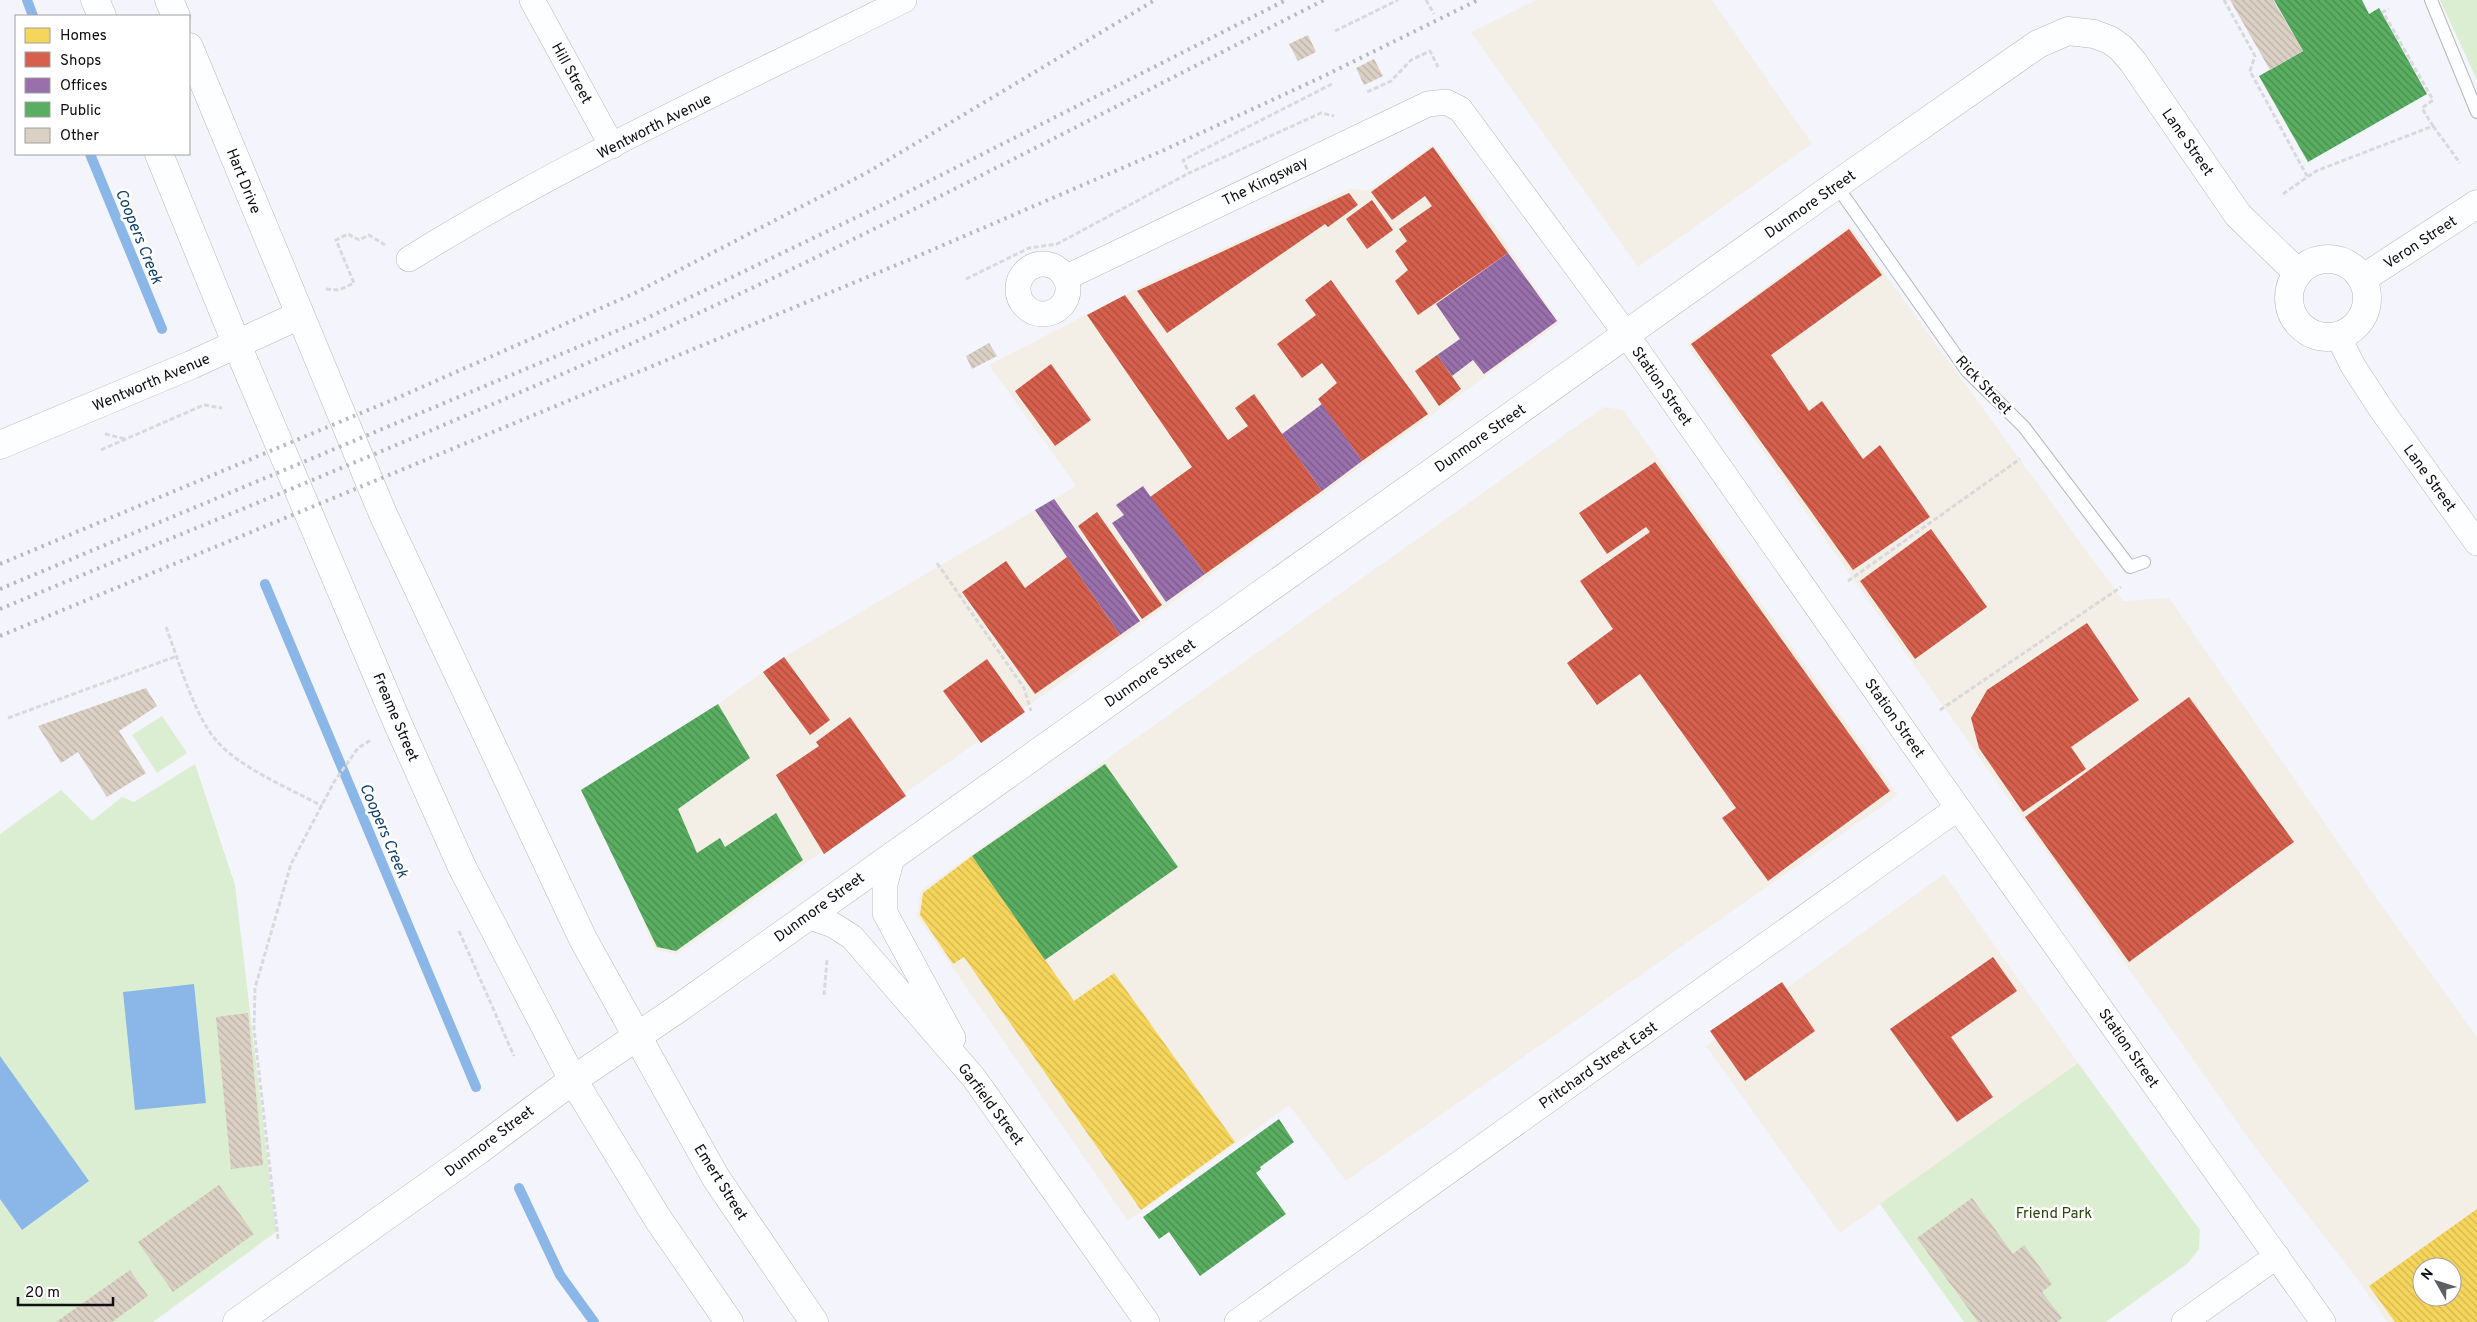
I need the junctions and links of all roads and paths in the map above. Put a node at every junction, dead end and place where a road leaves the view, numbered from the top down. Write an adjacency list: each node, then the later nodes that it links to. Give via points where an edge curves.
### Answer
1 (95, 0): 11 (main road)
2 (169, 0): 12 (main road)
3 (532, 0): 23 (street, Hill Street)
4 (904, 0): 23 (street, Wentworth Avenue)
5 (1398, 0): 13 (path)
6 (1426, 0): 10 (path)
7 (2224, 0): 27 (path, via 2255,56 2250,71)
8 (2431, 0): 19 (lane)
9 (2389, 9): 22 (path, via 2383,12 2433,100 2422,108)
10 (1434, 14)
11 (102, 15)
12 (176, 15)
13 (1335, 31)
14 (2068, 31): 28 (main road, Dunmore Street, via 2038,44); 32 (main road, Lane Street, via 2094,34 2120,48 2238,214)
15 (190, 49): 37 (main road, Hart Drive)
16 (1438, 67): 18 (path, bridge, via 1430,51 1411,60 1390,80)
17 (1332, 84): 26 (path, via 1184,160)
18 (1367, 92)
19 (2477, 112)
20 (1466, 114): 33 (street, The Kingsway, via 1446,102 1428,104); 38 (street, Station Street)
21 (1336, 117): 26 (path, via 1321,113)
22 (2433, 126): 25 (path); 27 (path)
23 (612, 146): 31 (street, Wentworth Avenue, via 462,226)
24 (159, 155): 40 (main road)
25 (2460, 163)
26 (1190, 173): 34 (path, via 1057,244 1029,248)
27 (2307, 176): 29 (path)
28 (1836, 185): 38 (main road, Dunmore Street); 43 (lane, Rick Street, via 1967,371 2024,426)
29 (2283, 194)
30 (2477, 204): 35 (main road, Veron Street)
31 (409, 259): 36 (path, via 369,235 359,240 348,234 336,240 354,283 339,290)
32 (2298, 273): 35 (main road, via 2319,259 2336,259 2352,267); 39 (main road, via 2288,297 2291,312 2307,331 2317,336)
33 (1065, 278)
34 (966, 279)
35 (2362, 279): 39 (main road, via 2367,295 2365,311 2356,325)
36 (326, 289)
37 (300, 315): 40 (main road, Wentworth Avenue); 62 (main road, via 383,514 584,939)
38 (1626, 334): 57 (street, Station Street); 58 (main road, Dunmore Street)
39 (2338, 336): 45 (street, Lane Street, via 2381,409)
40 (237, 345): 42 (main road, Wentworth Avenue); 64 (main road, Freame Street, via 462,867)
41 (222, 408): 44 (path, via 204,405)
42 (0, 446)
43 (2039, 446): 46 (lane, Rick Street, via 2130,567); 48 (path)
44 (101, 450)
45 (2477, 543)
46 (2144, 562)
47 (936, 563): 53 (path, via 1024,688)
48 (1848, 580)
49 (2130, 581): 52 (path)
50 (166, 627): 51 (path)
51 (177, 656): 54 (path); 56 (path, via 199,712 215,739 239,761)
52 (1940, 710)
53 (1031, 711)
54 (8, 718)
55 (358, 748): 56 (path)
56 (322, 806): 65 (path, via 292,864 255,988 254,1029)
57 (1958, 808): 66 (street, Station Street); 71 (street, Pritchard Street East)
58 (893, 854): 59 (main road, Dunmore Street); 63 (street, via 885,884 885,913)
59 (807, 916): 62 (main road, Dunmore Street); 63 (street, Garfield Street, via 852,936)
60 (827, 960): 61 (path)
61 (824, 995)
62 (636, 1037): 64 (main road, Dunmore Street); 69 (main road, Emert Street, via 716,1178)
63 (974, 1078): 70 (street, Garfield Street)
64 (573, 1080): 67 (main road, Dunmore Street); 68 (main road, via 658,1219)
65 (278, 1239)
66 (2277, 1256): 72 (street); 73 (street, Station Street)
67 (237, 1322)
68 (729, 1322)
69 (814, 1322)
70 (1147, 1322)
71 (1237, 1322)
72 (2184, 1322)
73 (2323, 1322)

